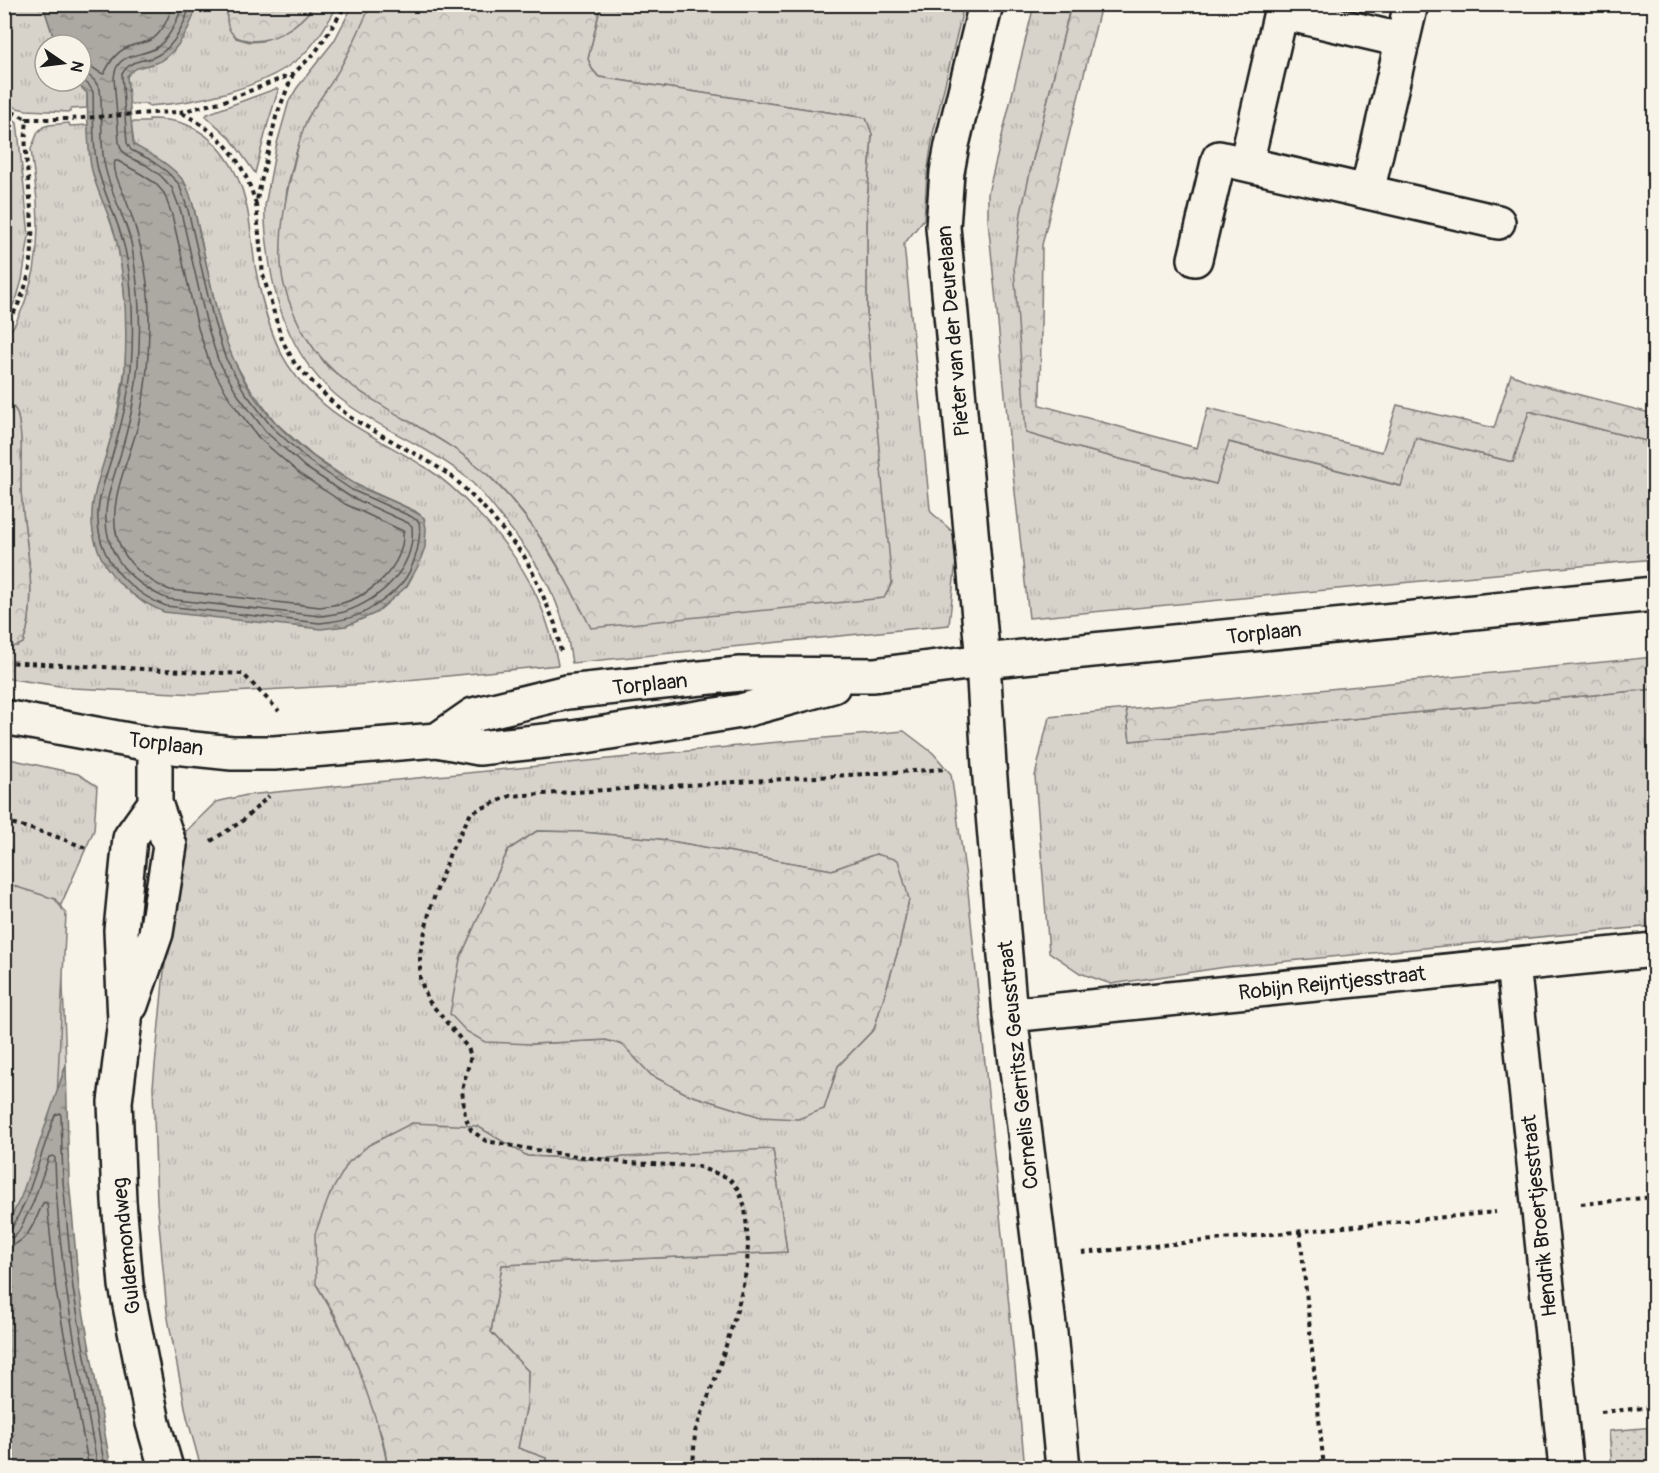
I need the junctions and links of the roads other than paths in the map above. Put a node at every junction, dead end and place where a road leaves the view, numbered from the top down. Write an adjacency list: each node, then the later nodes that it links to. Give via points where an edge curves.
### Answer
1 (986, 4): 9 (street, Pieter van der Deurelaan, via 950,154 943,227)
2 (1410, 4): 3 (street)
3 (1401, 40): 4 (street, via 1281,12); 5 (street)
4 (1246, 164): 5 (street); 7 (street, via 1219,158)
5 (1367, 192): 6 (street)
6 (1498, 222)
7 (1195, 260)
8 (1654, 594): 9 (street, Torplaan)
9 (983, 661): 10 (street, Torplaan); 16 (street, Cornelis Gerritsz Geusstraat)
10 (874, 675): 12 (street, Torplaan, via 741,711 582,737 478,748); 12 (street, Torplaan, via 740,674 567,692 472,715)
11 (4, 717): 13 (street, Torplaan)
12 (437, 740): 13 (street, Torplaan, via 274,753)
13 (155, 745): 17 (street, Guldemondweg, via 155,803 170,846 156,933 125,1021 115,1101 118,1202 128,1297)
14 (1654, 950): 15 (street, Robijn Reijntjesstraat)
15 (1513, 964): 16 (street, Robijn Reijntjesstraat); 19 (street, Hendrik Broertjesstraat)
16 (1010, 1015): 18 (street, Cornelis Gerritsz Geusstraat)
17 (166, 1468)
18 (1063, 1468)
19 (1566, 1468)

